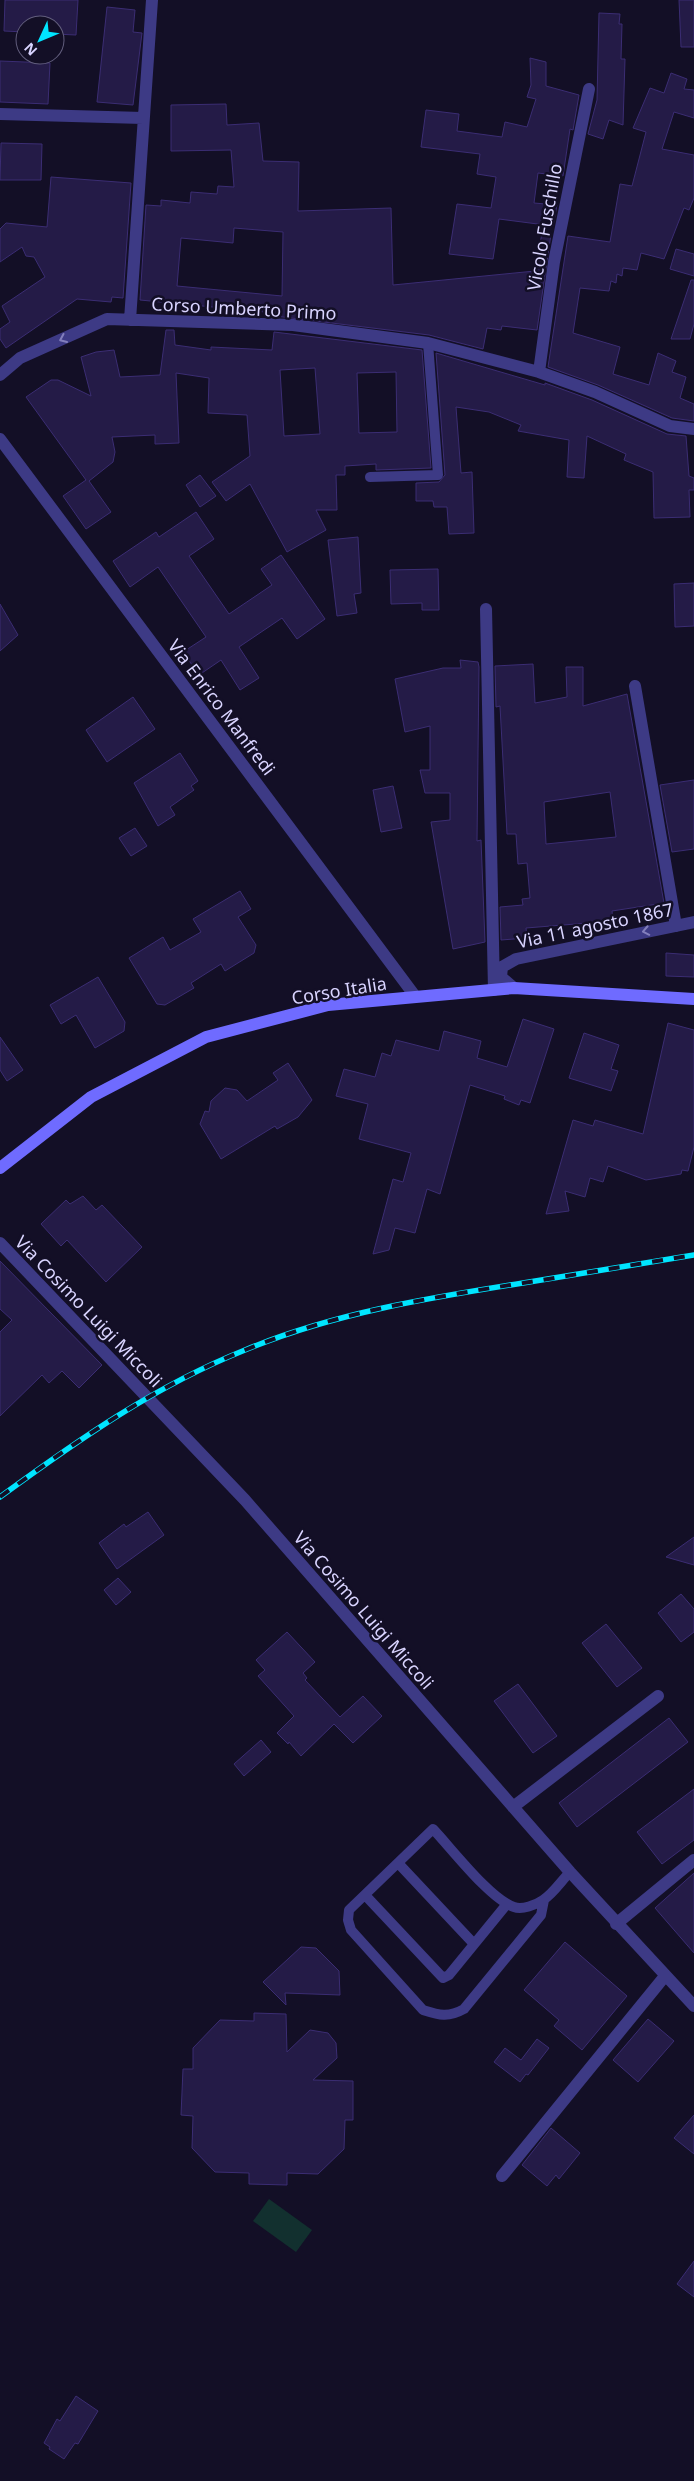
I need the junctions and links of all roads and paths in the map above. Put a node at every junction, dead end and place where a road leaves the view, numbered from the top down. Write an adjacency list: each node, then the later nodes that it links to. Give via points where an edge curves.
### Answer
1 (152, 0): 4 (street)
2 (589, 89): 7 (street, Vicolo Fuschillo, via 554,262)
3 (0, 114): 4 (street)
4 (143, 118): 5 (street)
5 (130, 320): 6 (street, Corso Umberto Primo, via 293,325); 8 (street, Corso Umberto Primo, one-way to 8, via 107,319 20,358)
6 (428, 343): 7 (street, Corso Umberto Primo); 11 (lane, via 438,475)
7 (539, 372): 9 (street, Corso Umberto Primo, via 595,392 670,426)
8 (0, 375)
9 (694, 429)
10 (0, 439): 18 (street, Via Enrico Manfredi)
11 (370, 477)
12 (486, 609): 17 (street)
13 (635, 686): 15 (street)
14 (694, 922): 15 (street, Via 11 agosto 1867)
15 (676, 926): 16 (street, Via 11 agosto 1867, one-way to 16, via 516,959 502,967 501,977)
16 (514, 988): 17 (main road, Corso Italia); 19 (main road, Corso Italia)
17 (494, 990): 18 (main road, Corso Italia)
18 (416, 996): 20 (main road, Corso Italia, via 328,1005 206,1037 91,1097)
19 (694, 999)
20 (0, 1168)
21 (0, 1243): 23 (street, Via Cosimo Luigi Miccoli, via 245,1500)
22 (658, 1696): 23 (street)
23 (512, 1807): 26 (street, Via Cosimo Luigi Miccoli)
24 (694, 1860): 30 (street)
25 (398, 1863): 27 (lane); 29 (lane, via 433,1829 489,1890); 31 (lane)
26 (570, 1872): 28 (lane); 30 (street, Via Cosimo Luigi Miccoli)
27 (365, 1895): 28 (lane, via 349,1910 351,1930 423,2010 439,2016 451,2016 464,2009 541,1914); 31 (lane, via 443,1978)
28 (544, 1900): 29 (lane, via 524,1908)
29 (507, 1904): 31 (lane)
30 (616, 1924): 32 (street, Via Cosimo Luigi Miccoli)
31 (474, 1944)
32 (665, 1976): 33 (street, Via Cosimo Luigi Miccoli); 34 (street)
33 (694, 2006)
34 (502, 2176)

